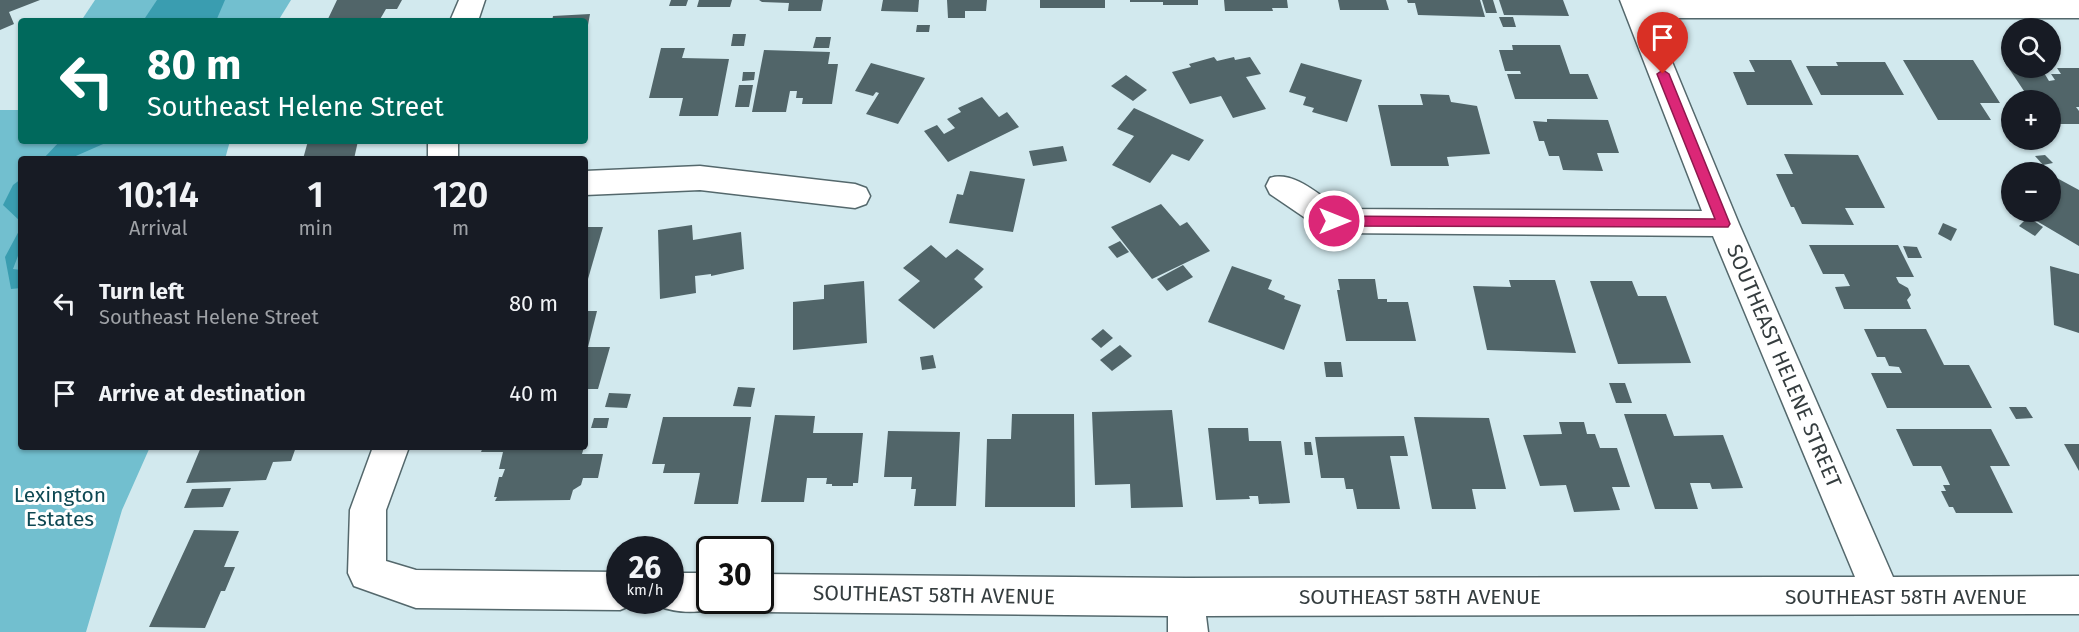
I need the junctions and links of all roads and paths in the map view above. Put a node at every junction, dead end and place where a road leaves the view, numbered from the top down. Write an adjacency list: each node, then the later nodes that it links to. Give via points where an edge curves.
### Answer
1 (472, 0): 4 (street)
2 (1635, 5): 3 (street); 8 (street, SOUTHEAST HELENE STREET)
3 (2079, 9)
4 (465, 18)
5 (588, 183): 7 (street, via 700,178)
6 (1281, 186): 8 (street, via 1334,221)
7 (855, 196)
8 (1723, 224): 13 (street, SOUTHEAST HELENE STREET)
9 (390, 450): 10 (street, via 368,510 367,573 416,589)
10 (606, 591)
11 (774, 594): 14 (street, SOUTHEAST 58TH AVENUE)
12 (2079, 595): 13 (street, SOUTHEAST 58TH AVENUE)
13 (1883, 597): 14 (street, SOUTHEAST 58TH AVENUE)
14 (1187, 615)

